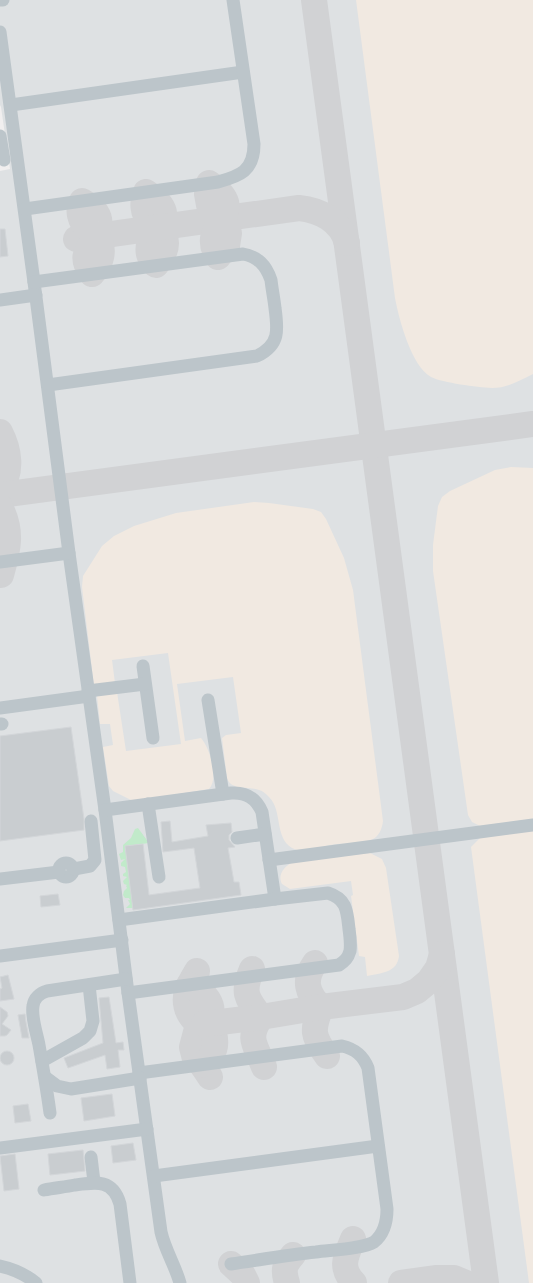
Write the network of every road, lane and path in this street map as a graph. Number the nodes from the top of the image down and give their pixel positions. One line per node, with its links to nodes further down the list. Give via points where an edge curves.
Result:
1 (0, 0): 2 (lane)
2 (3, 0)
3 (233, 0): 5 (lane)
4 (0, 32): 6 (lane)
5 (244, 72): 6 (lane); 9 (lane, via 254,152 249,165 239,176 218,182)
6 (7, 107): 9 (lane)
7 (0, 136): 8 (lane)
8 (4, 160)
9 (25, 209): 10 (lane)
10 (34, 282): 11 (lane); 13 (lane, via 243,254 261,262 269,273 278,326 272,344 256,356)
11 (36, 296): 12 (lane); 13 (lane)
12 (0, 300)
13 (48, 385): 14 (lane)
14 (69, 553): 15 (lane); 18 (lane)
15 (0, 562)
16 (143, 666): 17 (lane)
17 (145, 684): 18 (lane); 21 (lane)
18 (89, 694): 20 (lane); 24 (lane)
19 (208, 700): 22 (lane)
20 (0, 708)
21 (153, 738)
22 (223, 794): 23 (lane); 27 (lane, via 238,792 255,800 262,812)
23 (148, 804): 24 (lane); 30 (lane)
24 (105, 810): 33 (lane)
25 (92, 821): 31 (lane, via 95,860 90,866 74,869 66,863 60,866 59,872)
26 (533, 825): 29 (lane)
27 (265, 834): 28 (lane); 29 (lane)
28 (237, 838)
29 (269, 860): 32 (lane)
30 (159, 877)
31 (0, 880)
32 (275, 899): 33 (lane); 38 (lane, via 328,893 341,900 347,913 351,945 344,962 333,966)
33 (119, 920): 34 (lane)
34 (122, 940): 35 (lane); 36 (lane)
35 (0, 956)
36 (126, 978): 37 (lane); 38 (lane)
37 (89, 985): 39 (lane, via 93,1021 90,1031 83,1038); 39 (lane, via 47,991 34,1000 33,1015)
38 (128, 993): 40 (lane)
39 (42, 1061): 41 (lane)
40 (139, 1075): 41 (lane, via 70,1089 57,1086); 43 (lane); 44 (lane, via 342,1046 349,1048 361,1056 368,1068)
41 (45, 1077): 42 (lane)
42 (50, 1113)
43 (148, 1129): 45 (lane); 47 (lane)
44 (378, 1146): 47 (lane); 50 (lane, via 387,1216 383,1230 374,1241 363,1246)
45 (0, 1148)
46 (91, 1157): 48 (lane)
47 (154, 1176): 55 (lane, via 161,1232)
48 (94, 1182): 49 (lane); 54 (lane, via 108,1186 119,1199)
49 (44, 1190)
50 (231, 1264)
51 (0, 1266): 52 (lane)
52 (16, 1277): 53 (lane, via 26,1276)
53 (36, 1283)
54 (130, 1283)
55 (180, 1283)

